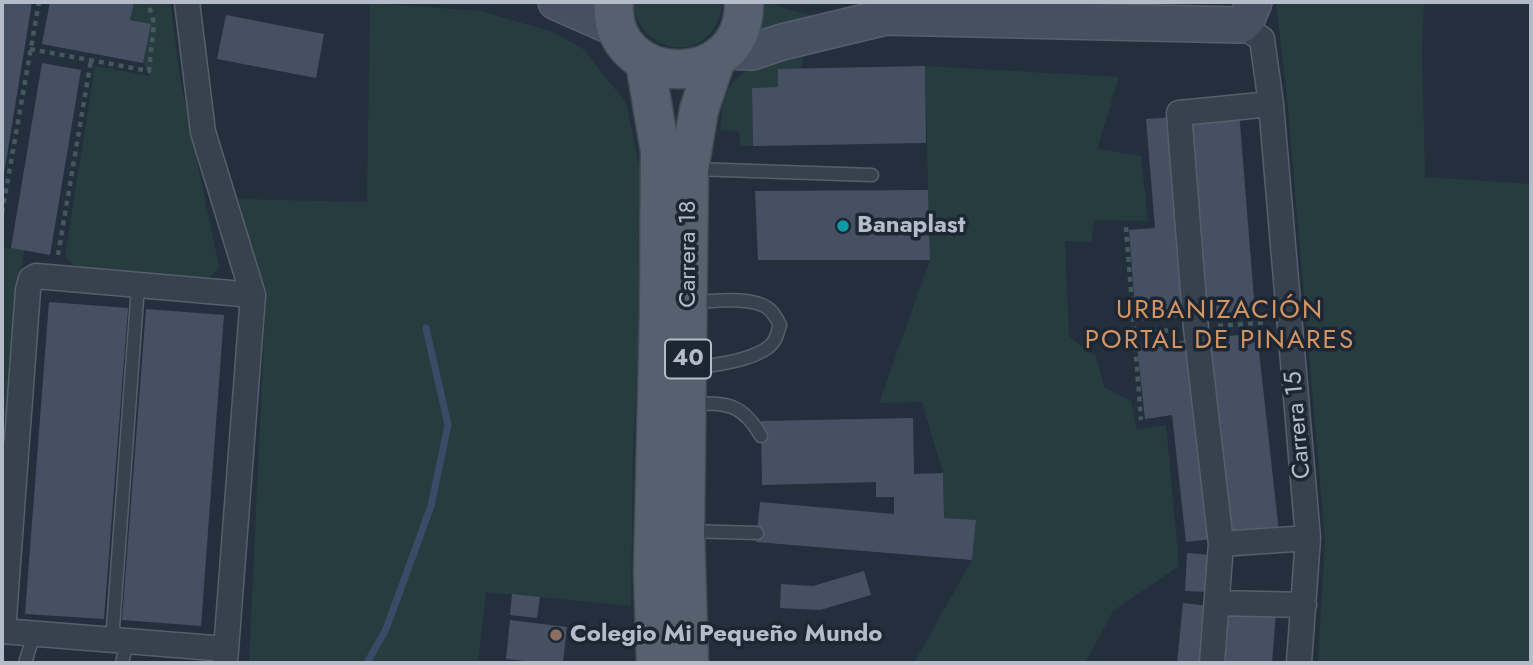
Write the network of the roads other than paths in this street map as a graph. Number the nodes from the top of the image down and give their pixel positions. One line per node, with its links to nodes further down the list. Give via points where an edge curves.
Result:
1 (187, 2): 14 (street, via 203,132)
2 (556, 2): 6 (street)
3 (744, 2): 8 (main road, 40, via 737,34)
4 (833, 2): 7 (street)
5 (1247, 13): 7 (street); 10 (street, Carrera 15, via 1262,39)
6 (615, 16): 9 (main road, via 629,48)
7 (886, 17): 8 (street, via 752,52)
8 (720, 55): 9 (main road, via 693,69 669,70); 11 (main road, Carrera 18 / 40, via 699,110)
9 (645, 62): 31 (main road, Carrera 18 / 40, via 660,151 653,572)
10 (1271, 104): 22 (street, Carrera 15); 23 (street, via 1180,113 1196,328)
11 (690, 169): 12 (lane); 15 (main road, Carrera 18 / 40)
12 (872, 175)
13 (138, 286): 14 (street); 17 (street, via 34,276 27,290); 28 (lane)
14 (253, 295): 29 (street)
15 (690, 303): 16 (main road, Carrera 18 / 40); 16 (lane, via 762,304 780,325 763,352 725,363)
16 (688, 386): 18 (lane, via 746,414); 20 (main road, Carrera 18 / 40)
17 (19, 415): 19 (lane); 26 (street)
18 (761, 436)
19 (2, 465)
20 (685, 531): 21 (lane); 32 (main road, Carrera 18 / 40)
21 (757, 533)
22 (1308, 538): 23 (street); 25 (street, Carrera 15)
23 (1221, 544): 24 (street)
24 (1218, 603): 25 (street); 33 (street)
25 (1304, 605): 34 (street, Carrera 15)
26 (2, 631): 27 (street)
27 (34, 634): 28 (street); 30 (lane)
28 (120, 649): 29 (street)
29 (226, 656)
30 (25, 663)
31 (656, 663)
32 (689, 663)
33 (1212, 663)
34 (1299, 663)

